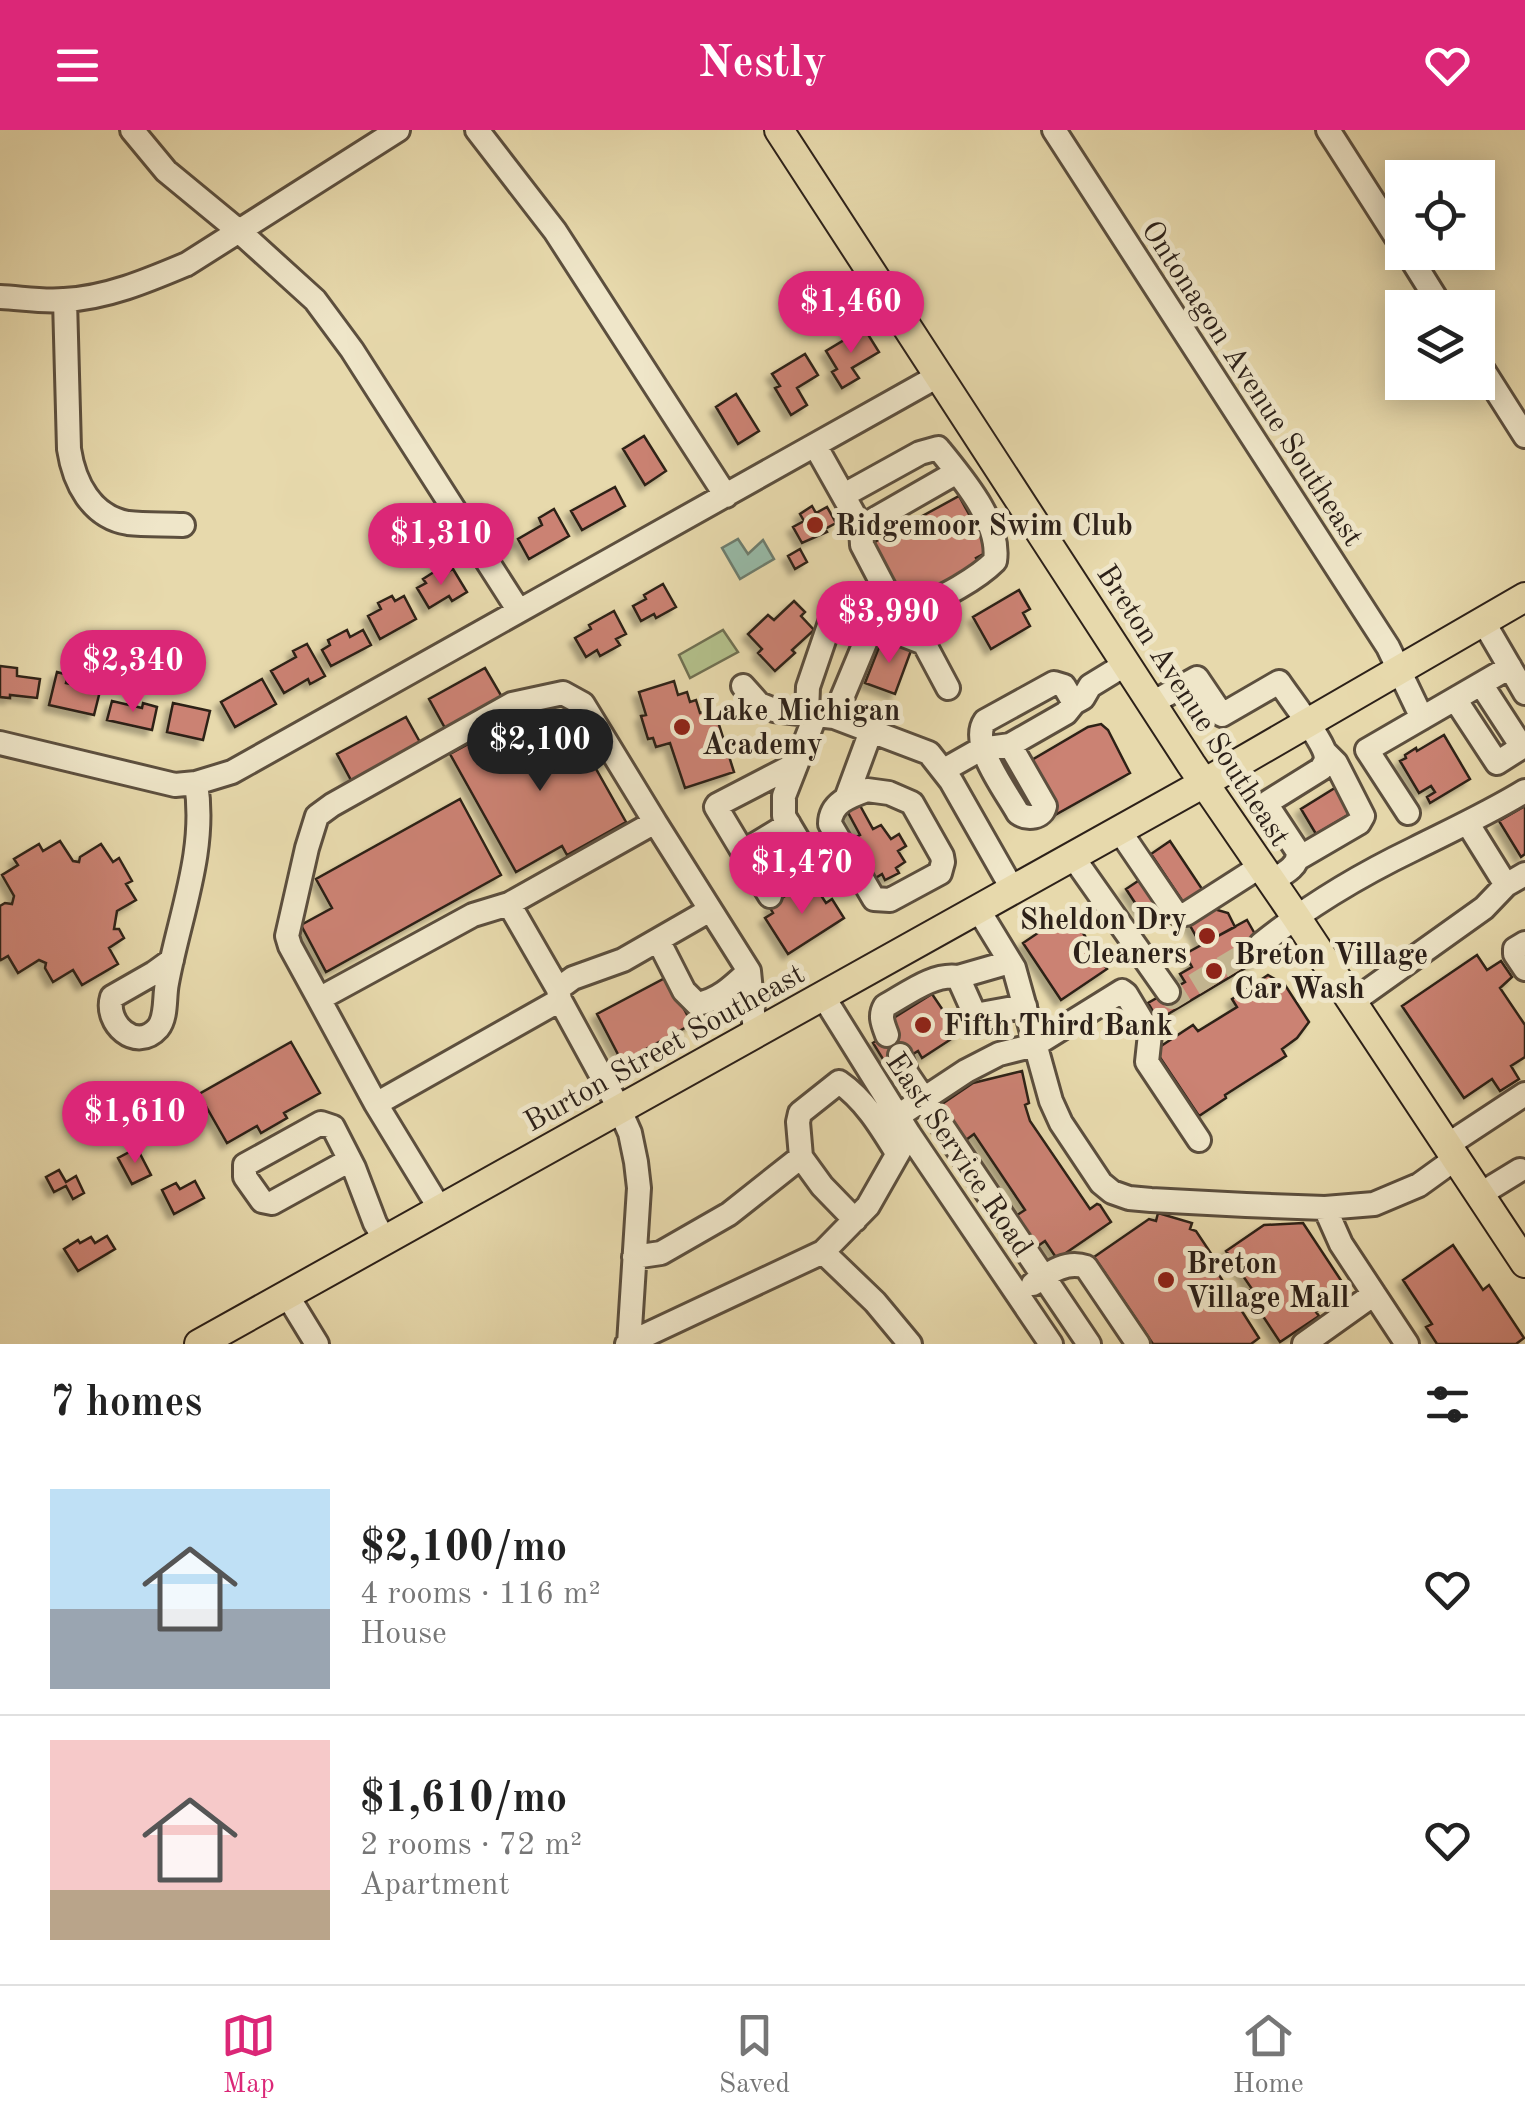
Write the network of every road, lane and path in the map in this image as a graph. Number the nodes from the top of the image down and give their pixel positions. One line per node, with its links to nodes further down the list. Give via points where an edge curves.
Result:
1 (132, 130): 8 (street, via 166,172)
2 (398, 130): 8 (street)
3 (477, 130): 17 (street, via 555,231)
4 (779, 130): 11 (main road, Breton Avenue Southeast)
5 (1054, 130): 28 (street, Ontonagon Avenue Southeast)
6 (1328, 130): 7 (street)
7 (1385, 219)
8 (240, 232): 10 (street, via 152,279); 24 (street, via 315,300 352,350)
9 (0, 297): 10 (street)
10 (64, 300): 20 (street, via 72,471 92,506 124,522)
11 (938, 376): 14 (street); 16 (main road, Breton Avenue Southeast)
12 (1495, 389): 13 (street)
13 (1525, 436)
14 (816, 447): 17 (street); 18 (street)
15 (957, 472): 18 (street, via 932,448); 19 (street); 21 (street)
16 (1015, 492): 19 (street); 27 (main road, Breton Avenue Southeast)
17 (726, 496): 24 (street)
18 (844, 496): 21 (street)
19 (982, 510): 21 (street, via 995,537 995,561 918,604 894,601 885,589 862,545)
20 (183, 524)
21 (861, 528)
22 (1525, 597): 25 (main road, Burton Street Southeast)
23 (837, 602): 36 (street, via 808,687)
24 (519, 611): 46 (street, via 232,772)
25 (1483, 621): 26 (street); 28 (main road, Burton Street Southeast)
26 (1510, 667): 29 (street); 32 (street)
27 (1130, 669): 34 (street, via 1097,697); 35 (main road, Breton Avenue Southeast)
28 (1400, 670): 37 (street, Ontonagon Avenue Southeast); 38 (main road, Burton Street Southeast)
29 (1481, 684): 33 (street); 33 (street, via 1522,747 1497,762)
30 (743, 686): 36 (street, via 774,710)
31 (948, 688): 36 (street, via 924,643 875,624)
32 (1525, 693)
33 (1454, 699): 37 (street)
34 (1078, 701): 41 (street); 42 (street, via 1054,683 984,721)
35 (1152, 703): 38 (street, via 1197,678 1222,715 1279,682); 47 (main road, Breton Avenue Southeast)
36 (819, 715): 39 (street); 44 (street)
37 (1422, 718): 51 (street, via 1367,750)
38 (1307, 723): 43 (street); 47 (main road, Burton Street Southeast)
39 (871, 731): 45 (street, via 930,753); 49 (street)
40 (0, 743): 46 (street, via 175,785)
41 (1010, 744): 42 (street); 42 (street, via 1045,806 1036,816 1018,813)
42 (982, 749): 45 (street)
43 (1325, 752): 58 (street, via 1320,768 1268,802); 58 (street, via 1363,816)
44 (796, 764): 53 (street, via 784,796); 56 (street, via 717,804)
45 (947, 776): 50 (street); 62 (street)
46 (196, 783): 71 (street, via 196,850)
47 (1204, 784): 55 (main road, Burton Street Southeast); 59 (main road, Breton Avenue Southeast)
48 (1525, 790): 54 (street)
49 (848, 796): 50 (street, via 879,790); 50 (street, via 830,814 830,824 874,898 890,900 940,873 943,862)
50 (912, 803)
51 (1408, 813)
52 (655, 822): 64 (street); 66 (street); 79 (street, via 583,704 563,693 512,704 317,816 288,936)
53 (789, 824): 56 (street); 60 (street)
54 (1468, 824): 61 (street); 67 (street)
55 (1119, 830): 57 (main road, Burton Street Southeast); 59 (street, via 1180,914)
56 (742, 852): 63 (street)
57 (1072, 857): 62 (main road, Burton Street Southeast); 76 (street)
58 (1299, 858): 59 (street, via 1291,868)
59 (1266, 874): 67 (main road, Breton Avenue Southeast)
60 (818, 875)
61 (1516, 879): 80 (street)
62 (1012, 890): 65 (main road, Burton Street Southeast)
63 (770, 896)
64 (508, 904): 77 (street); 79 (street, via 473,915)
65 (978, 909): 72 (street); 78 (main road, Burton Street Southeast)
66 (710, 910): 68 (street); 74 (street)
67 (1296, 917): 70 (street); 80 (main road, Breton Avenue Southeast)
68 (665, 936): 74 (street, via 684,991 698,1004 711,1002); 77 (street, via 573,978)
69 (1525, 943): 73 (street, via 1515,954)
70 (1261, 944)
71 (172, 960)
72 (1010, 962): 75 (street); 81 (street)
73 (1525, 969)
74 (750, 971): 82 (street)
75 (958, 978): 81 (street, via 975,1015); 83 (street, via 947,975 885,1006)
76 (1168, 992)
77 (559, 995): 88 (street); 89 (street)
78 (823, 996): 82 (main road, Burton Street Southeast); 90 (street, East Service Road)
79 (319, 999): 88 (street)
80 (1351, 1003): 92 (main road, Breton Avenue Southeast)
81 (1024, 1006): 84 (street)
82 (755, 1032): 89 (main road, Burton Street Southeast)
83 (887, 1034)
84 (1036, 1045): 87 (street, via 999,1054); 91 (street, via 1118,992 1126,994 1150,1034 1147,1062); 97 (street, via 1050,1102 1112,1192 1151,1200)
85 (900, 1055): 87 (street)
86 (1525, 1094): 92 (street)
87 (924, 1098): 90 (street); 104 (street)
88 (376, 1104): 98 (street)
89 (619, 1108): 98 (main road, Burton Street Southeast); 102 (street, via 639,1188)
90 (901, 1134): 93 (street, via 840,1082 800,1114); 99 (street); 105 (street, East Service Road)
91 (1199, 1140)
92 (1451, 1153): 96 (main road, Breton Avenue Southeast); 97 (street, via 1419,1184 1374,1204)
93 (801, 1157): 99 (street); 102 (street, via 729,1214 661,1253)
94 (350, 1160): 100 (street)
95 (1519, 1165): 96 (street)
96 (1479, 1195): 103 (main road, Breton Avenue Southeast)
97 (1324, 1208): 106 (street)
98 (440, 1209): 100 (main road, Burton Street Southeast)
99 (855, 1220): 101 (street)
100 (385, 1240): 107 (main road, Burton Street Southeast)
101 (823, 1252): 110 (street); 111 (street)
102 (634, 1257): 110 (street)
103 (1525, 1263)
104 (1044, 1276): 105 (street); 113 (street); 114 (street, via 1069,1265 1086,1267)
105 (1018, 1294): 112 (street, East Service Road)
106 (1374, 1294): 115 (street); 116 (street)
107 (287, 1295): 108 (main road, Burton Street Southeast); 109 (street)
108 (199, 1344)
109 (318, 1344)
110 (629, 1344)
111 (910, 1344)
112 (1052, 1344)
113 (1089, 1344)
114 (1138, 1344)
115 (1304, 1344)
116 (1407, 1344)

